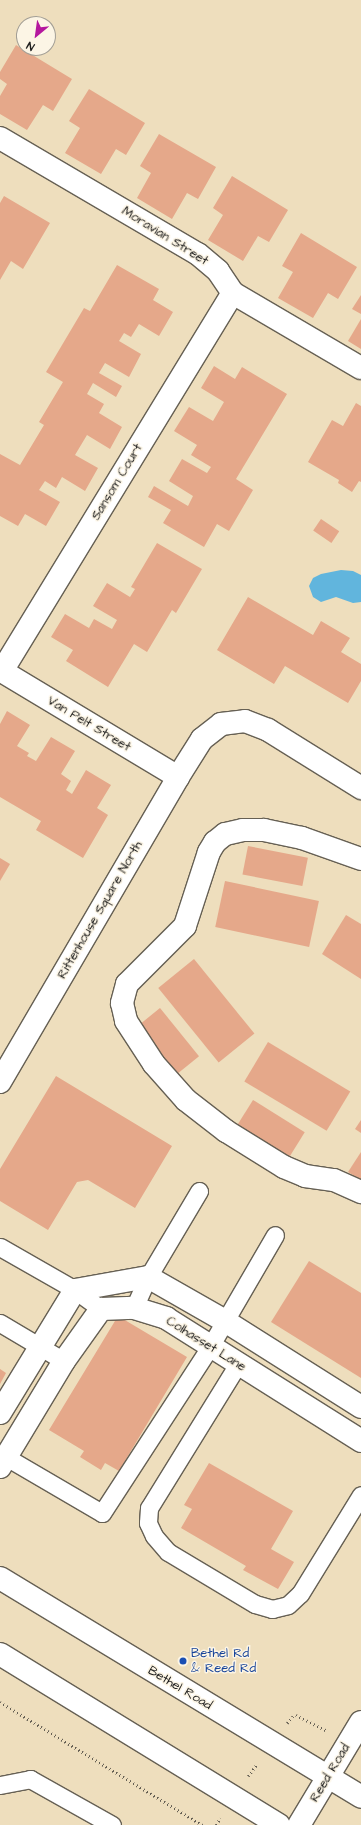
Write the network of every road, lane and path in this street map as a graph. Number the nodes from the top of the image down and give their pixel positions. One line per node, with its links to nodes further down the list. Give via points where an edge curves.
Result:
1 (0, 138): 2 (street, Moravian Street, via 198,254 218,271)
2 (233, 293): 3 (street, Moravian Street); 4 (street, Sansom Court)
3 (361, 368)
4 (1, 671): 5 (street, Van Pelt Street)
5 (178, 777): 6 (street, Rittenhouse Square North, via 202,740 221,724 245,721 268,730); 8 (street, Rittenhouse Square North)
6 (361, 788)
7 (361, 859): 10 (street, via 302,838 264,830 243,830 225,834 215,842 209,852 185,926 127,984 122,1003 126,1021 150,1058 186,1100 226,1132 284,1167 305,1176 334,1180)
8 (0, 1082)
9 (199, 1191): 13 (lane)
10 (361, 1192)
11 (274, 1235): 17 (lane)
12 (0, 1247): 14 (lane)
13 (148, 1276): 14 (street); 15 (lane); 17 (street)
14 (75, 1290): 16 (lane); 20 (street)
15 (134, 1308): 16 (street, Colhasset Lane); 19 (street, Colhasset Lane, via 166,1318)
16 (102, 1309): 21 (street)
17 (225, 1321): 19 (lane); 23 (street)
18 (0, 1324): 20 (lane)
19 (211, 1345): 22 (street, Colhasset Lane); 26 (lane, via 102,1513)
20 (40, 1347): 21 (lane); 24 (street)
21 (64, 1361): 26 (street)
22 (238, 1364): 25 (street, Colhasset Lane); 27 (lane, via 149,1508 148,1523 163,1547 255,1604 272,1609 288,1605 300,1594)
23 (361, 1407)
24 (0, 1413)
25 (361, 1441)
26 (3, 1462)
27 (361, 1495)
28 (0, 1578): 33 (street, Bethel Road)
29 (0, 1654): 36 (street)
30 (0, 1702): 39 (path)
31 (293, 1716): 33 (path)
32 (361, 1722): 34 (street, Reed Road)
33 (272, 1744): 34 (street, Bethel Road); 36 (path)
34 (328, 1777): 37 (street, Bethel Road); 42 (street, Reed Road)
35 (0, 1786): 38 (lane, via 30,1779)
36 (232, 1797): 40 (path); 41 (street)
37 (361, 1797)
38 (112, 1825)
39 (202, 1825)
40 (216, 1825)
41 (279, 1825)
42 (299, 1825)

